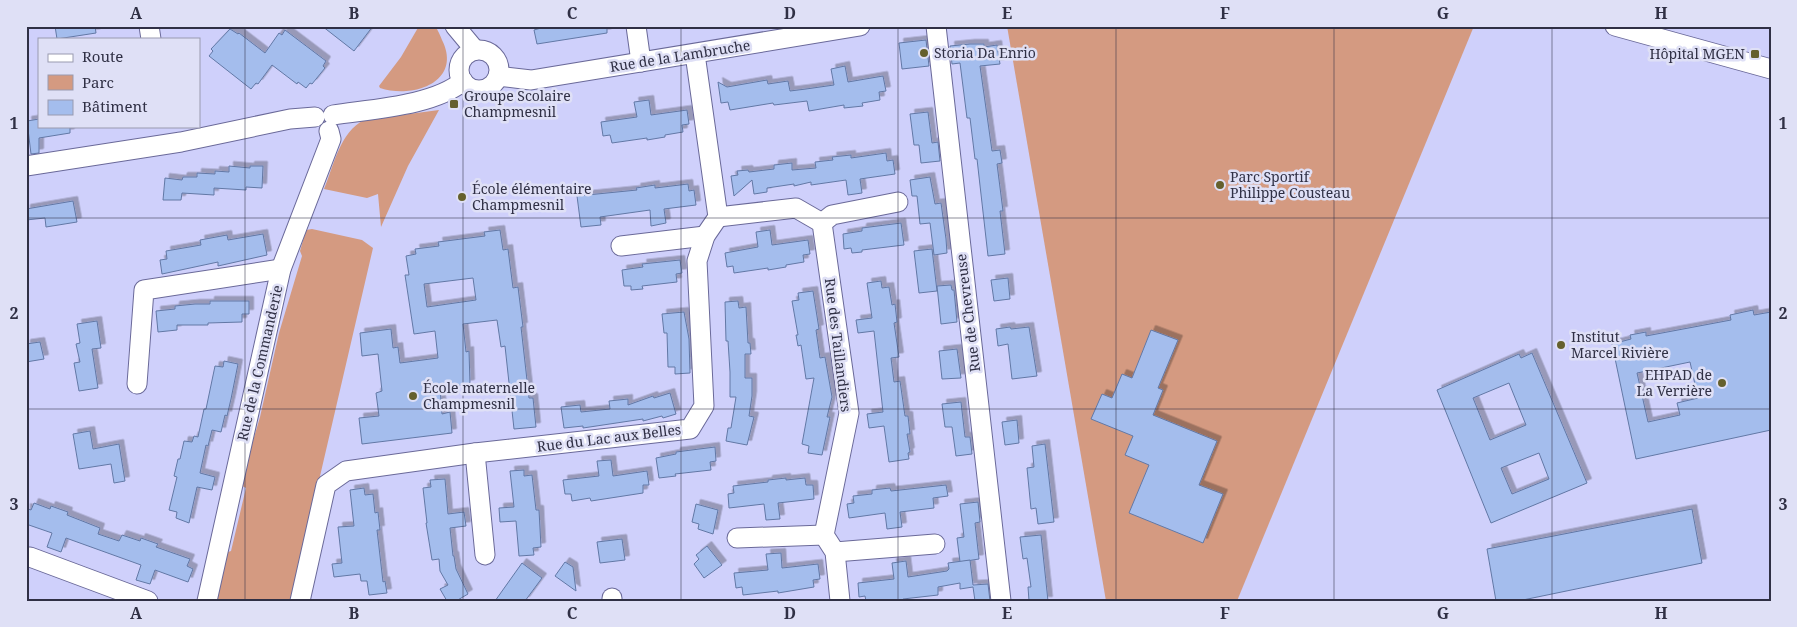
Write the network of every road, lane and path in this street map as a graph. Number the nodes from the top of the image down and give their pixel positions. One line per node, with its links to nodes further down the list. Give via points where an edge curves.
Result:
1 (455, 26): 6 (street)
2 (636, 26): 8 (street)
3 (860, 26): 7 (street, Rue de la Lambruche)
4 (936, 26): 33 (street, Rue de Chevreuse)
5 (1615, 26): 9 (street)
6 (475, 50): 10 (street, via 494,56 498,62); 11 (street, via 461,63)
7 (695, 54): 8 (street, Rue de la Lambruche); 16 (street)
8 (641, 62): 10 (street, Rue de la Lambruche, via 531,80)
9 (1771, 69)
10 (498, 76): 11 (street, via 496,82 485,89 472,89)
11 (462, 81): 12 (street, via 440,95)
12 (326, 121): 13 (street, via 290,119); 20 (street, Rue de la Commanderie, via 331,139)
13 (176, 134): 14 (street)
14 (26, 166)
15 (898, 202): 17 (street, via 832,215)
16 (718, 217): 17 (street, via 796,208); 18 (street, Rue du Lac aux Belles)
17 (822, 223): 23 (street, Rue des Taillandiers, via 849,413)
18 (705, 236): 19 (street); 22 (street, Rue du Lac aux Belles, via 697,261 704,406 690,429)
19 (621, 246)
20 (281, 269): 21 (street, via 144,290); 30 (street, Rue de la Commanderie)
21 (137, 384)
22 (475, 453): 27 (street); 31 (street, Rue du Lac aux Belles, via 346,471 326,485)
23 (824, 535): 24 (street); 26 (street)
24 (737, 538)
25 (935, 544): 26 (street)
26 (835, 552): 32 (street)
27 (485, 555)
28 (26, 557): 29 (street)
29 (148, 601)
30 (206, 601)
31 (300, 601)
32 (840, 601)
33 (1001, 601)

